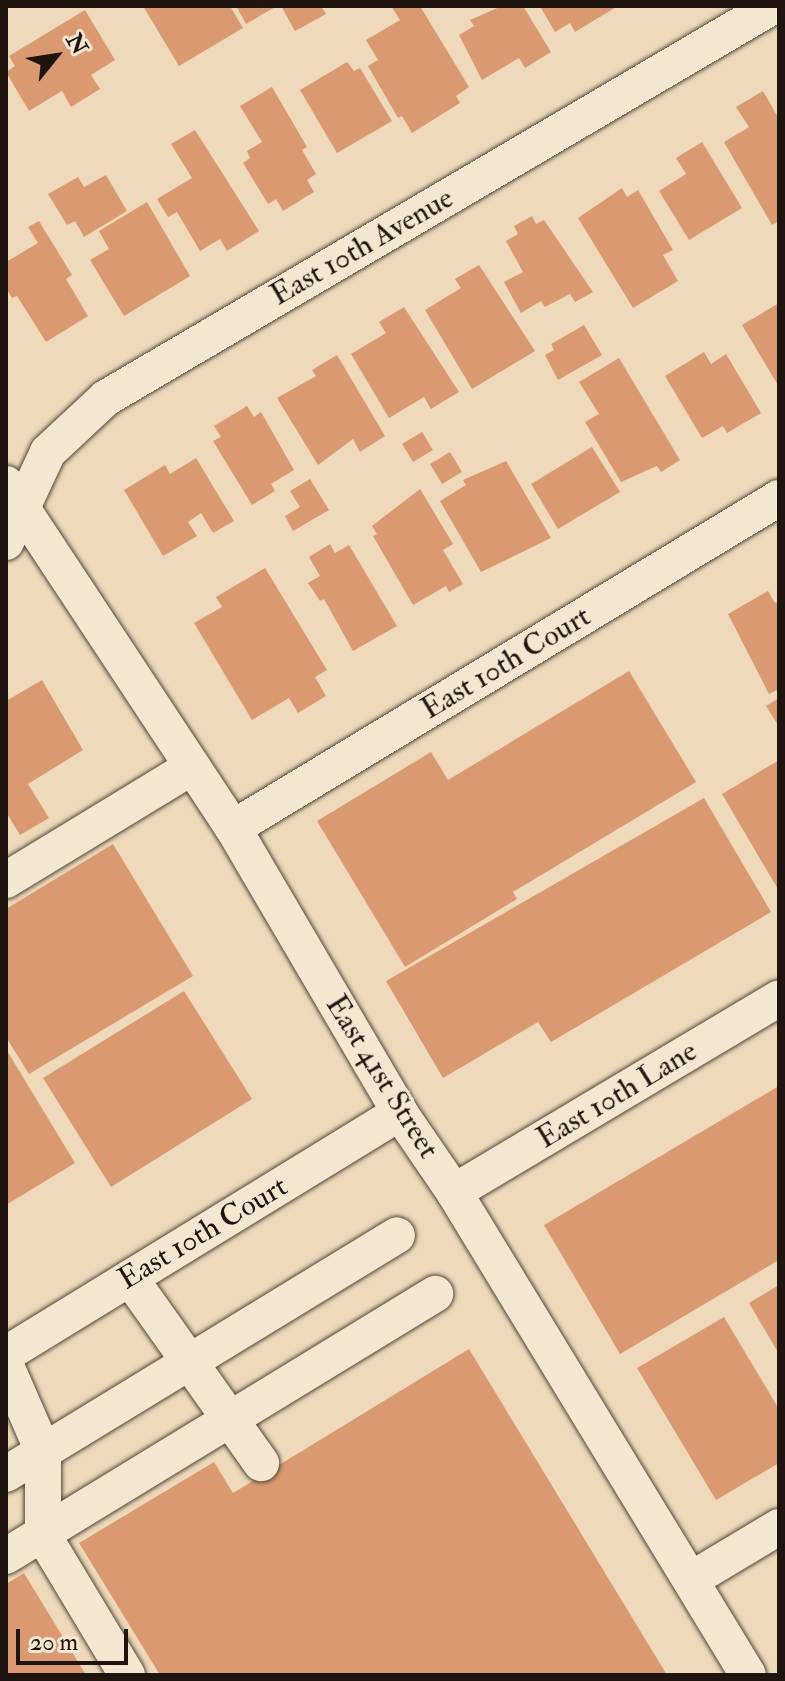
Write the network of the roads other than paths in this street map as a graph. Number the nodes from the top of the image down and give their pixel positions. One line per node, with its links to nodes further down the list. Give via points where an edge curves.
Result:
1 (773, 6): 2 (street, East 10th Avenue, via 106,398 48,452)
2 (14, 497): 4 (street, East 10th Avenue); 5 (street, East 41st Street)
3 (779, 498): 6 (street, East 10th Court)
4 (6, 542)
5 (192, 767): 6 (street, East 41st Street); 7 (street)
6 (233, 828): 9 (street, East 41st Street)
7 (6, 880)
8 (779, 998): 10 (street, East 10th Lane)
9 (400, 1113): 10 (street, East 41st Street); 12 (street, East 10th Court)
10 (454, 1192): 24 (street, East 41st Street)
11 (397, 1235): 15 (street)
12 (130, 1278): 14 (street, East 10th Court); 15 (street)
13 (435, 1294): 17 (street)
14 (6, 1354)
15 (186, 1362): 17 (street); 18 (street)
16 (6, 1366): 18 (street)
17 (231, 1416): 19 (street); 22 (street)
18 (43, 1451): 20 (street); 22 (street)
19 (261, 1463)
20 (6, 1474)
21 (779, 1527): 24 (street)
22 (43, 1535): 23 (street); 25 (street)
23 (6, 1556)
24 (692, 1579): 26 (street, East 41st Street)
25 (127, 1675)
26 (748, 1675)

